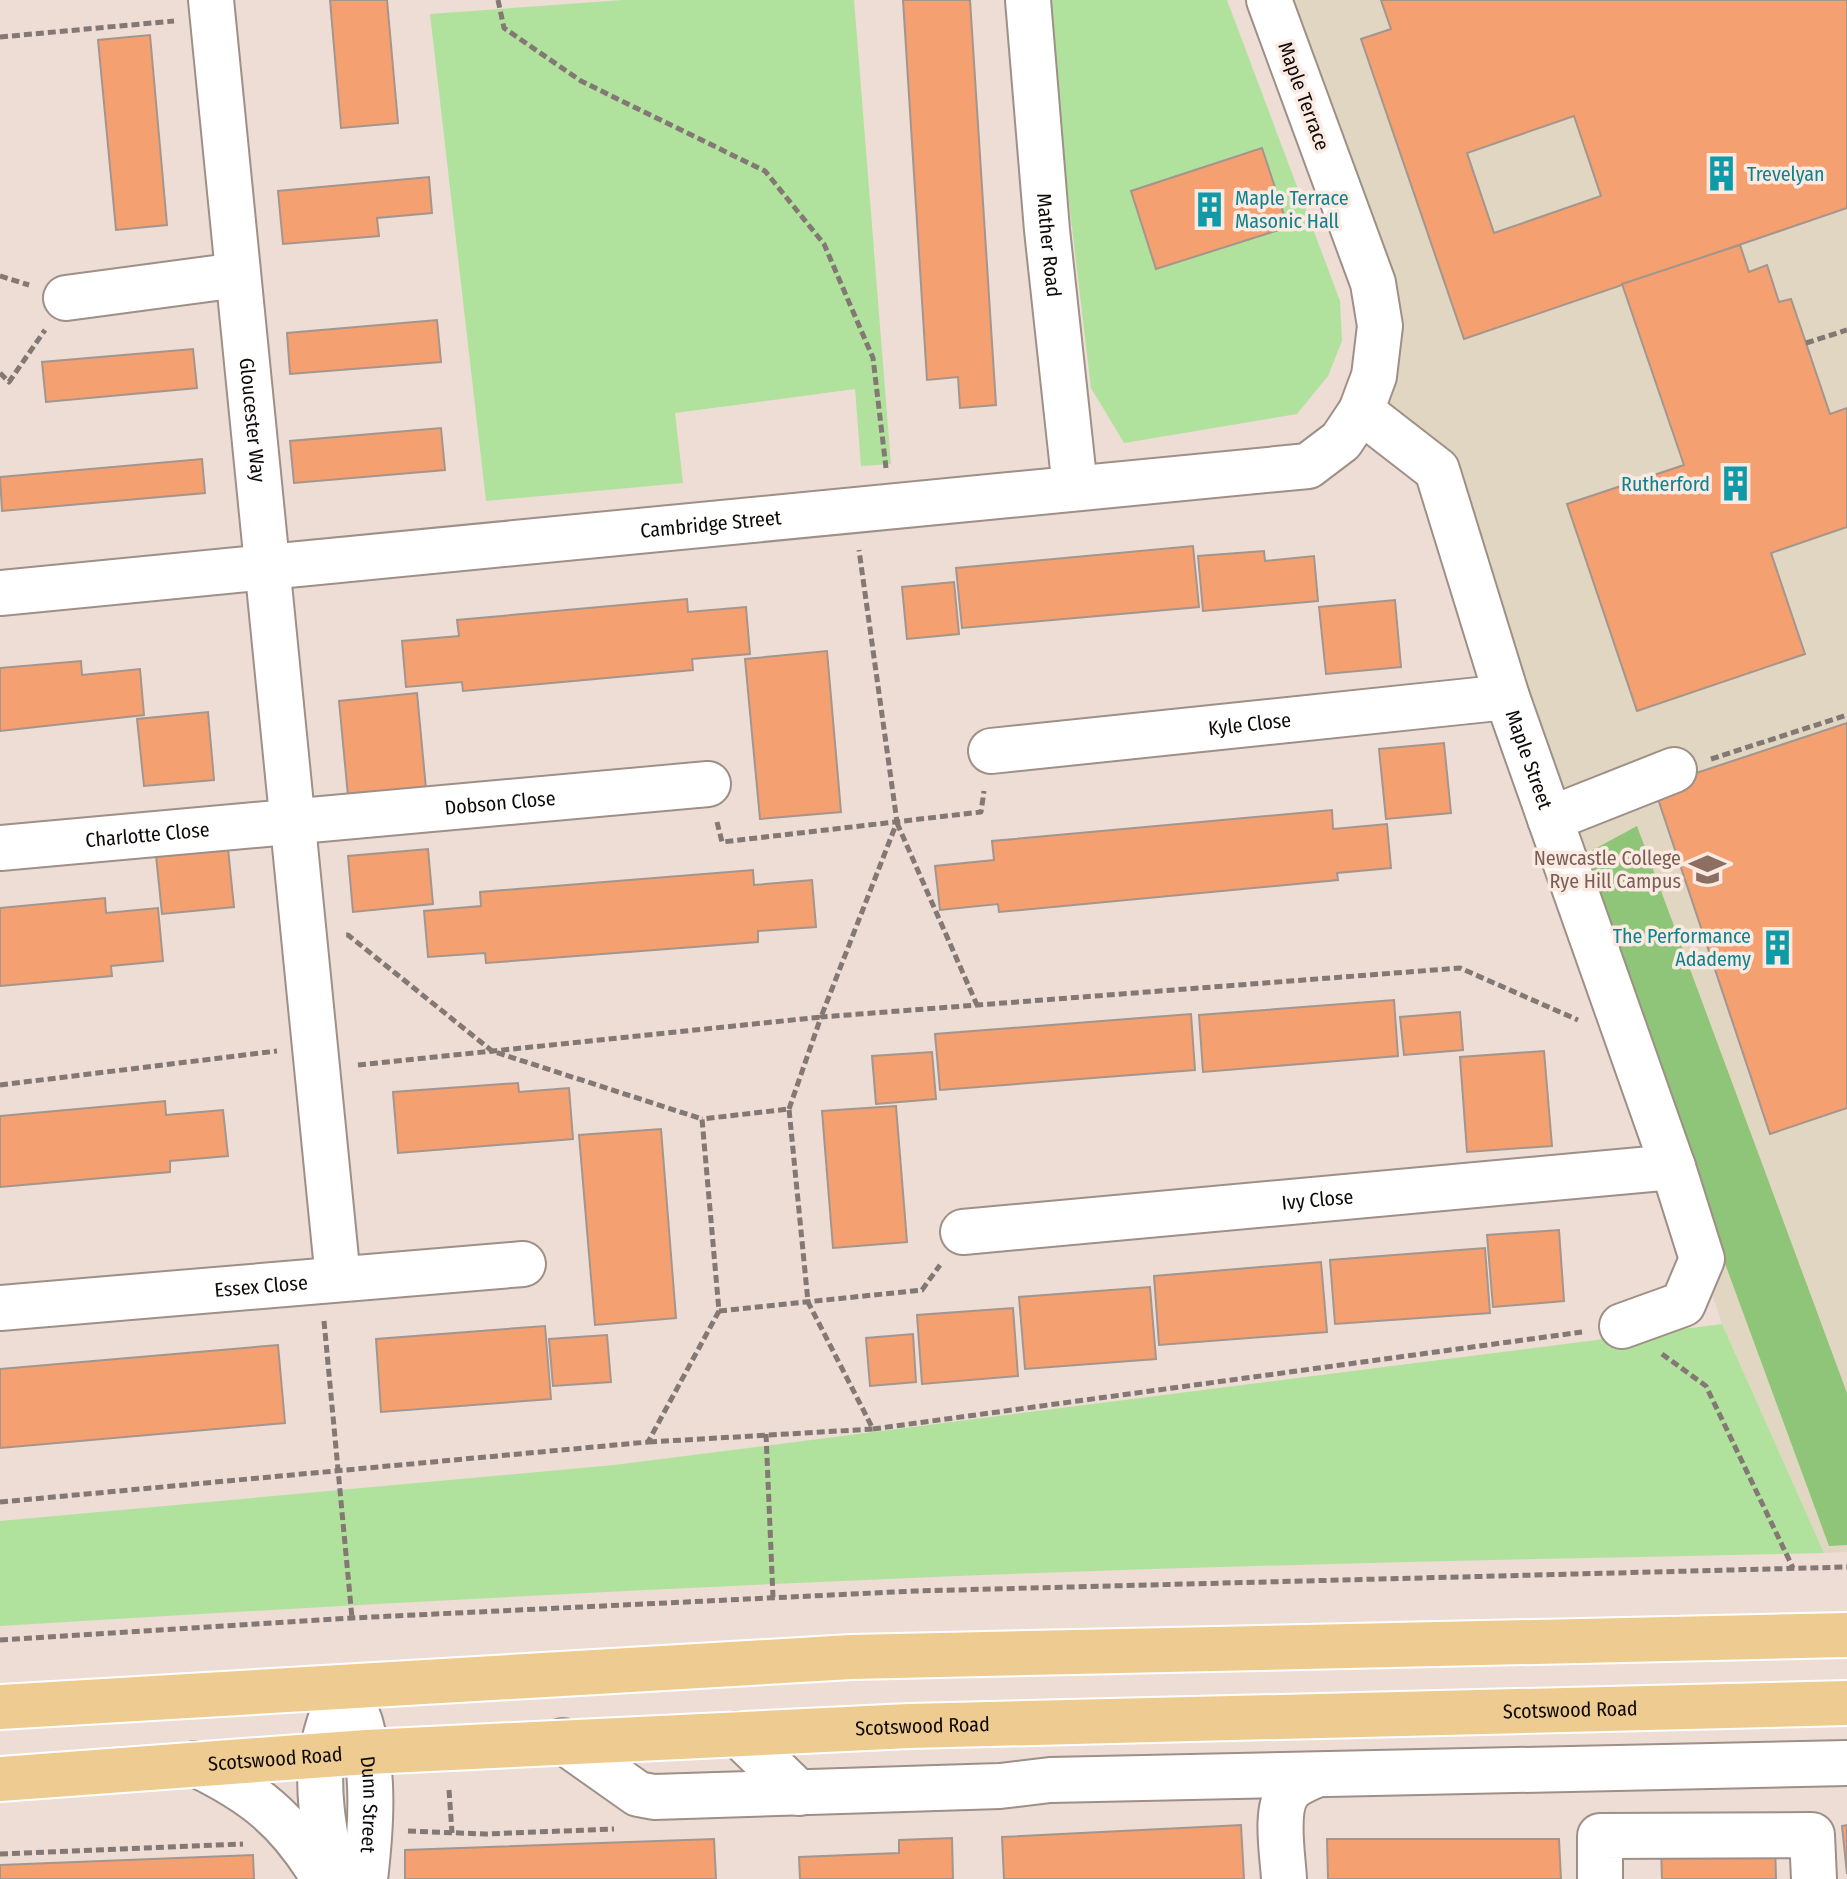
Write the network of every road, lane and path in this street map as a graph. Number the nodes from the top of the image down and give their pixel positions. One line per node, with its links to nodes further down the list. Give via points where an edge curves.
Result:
1 (498, 0): 17 (path, via 504,28 581,81 765,171 824,244 873,358)
2 (1028, 0): 16 (street, Mather Road)
3 (1269, 0): 15 (street, Maple Terrace, via 1373,283 1380,326)
4 (212, 8): 5 (path); 8 (street, Gloucester Way)
5 (0, 37)
6 (0, 269): 7 (path)
7 (1, 275)
8 (238, 275): 9 (street); 18 (street, Gloucester Way)
9 (66, 298): 13 (path)
10 (1847, 330): 11 (path)
11 (1806, 343)
12 (0, 373): 13 (path)
13 (9, 382): 14 (path)
14 (0, 388)
15 (1368, 393): 16 (street, Cambridge Street, via 1341,441 1308,466); 20 (street, Maple Street, via 1437,470)
16 (1075, 488): 17 (street, Cambridge Street)
17 (872, 508): 18 (street, Cambridge Street); 27 (path)
18 (268, 567): 19 (street, Cambridge Street); 26 (street, Gloucester Way)
19 (0, 593)
20 (1507, 697): 22 (street, Kyle Close); 25 (street, Maple Street)
21 (1847, 715): 23 (path)
22 (991, 751): 27 (path, via 981,812)
23 (1674, 770): 25 (street)
24 (708, 784): 26 (street, Dobson Close); 27 (path, via 722,842)
25 (1550, 819): 31 (street, Maple Street)
26 (293, 822): 28 (street, Charlotte Close); 32 (street, Gloucester Way)
27 (897, 822): 29 (path); 30 (path)
28 (0, 848)
29 (977, 1005): 30 (path); 31 (path, via 1460,968)
30 (821, 1017): 32 (path); 34 (path)
31 (1629, 1042): 36 (street, Maple Street)
32 (316, 1058): 33 (path); 39 (street, Gloucester Way)
33 (0, 1085)
34 (789, 1109): 35 (path); 40 (path)
35 (702, 1119)
36 (1673, 1167): 37 (street, Ivy Close); 43 (street, Maple Street, via 1702,1259 1683,1304)
37 (963, 1232): 40 (path, via 922,1290)
38 (523, 1264): 39 (street, Essex Close)
39 (329, 1280): 41 (street, Essex Close); 50 (path)
40 (808, 1302): 42 (path); 44 (path)
41 (0, 1308)
42 (719, 1311)
43 (1622, 1326): 44 (path); 48 (path, via 1706,1386)
44 (873, 1429): 45 (path)
45 (766, 1434): 46 (path); 49 (path)
46 (648, 1442)
47 (1847, 1567): 48 (path)
48 (1793, 1568): 49 (path)
49 (773, 1597): 50 (path)
50 (352, 1618): 52 (path)
51 (1847, 1635): 53 (main road, via 851,1657)
52 (0, 1640)
53 (342, 1688): 55 (main road); 59 (street, Dunn Street, via 359,1719); 60 (street, Dunn Street)
54 (1847, 1703): 56 (main road, Scotswood Road)
55 (0, 1707)
56 (1053, 1722): 57 (main road, Scotswood Road); 66 (street)
57 (738, 1734): 58 (main road, Scotswood Road); 67 (street)
58 (563, 1741): 59 (main road, Scotswood Road); 67 (street, via 646,1796)
59 (367, 1752): 60 (main road, Scotswood Road); 75 (street, Dunn Street, via 370,1831)
60 (321, 1756): 62 (main road, Scotswood Road); 74 (street, Dunn Street, via 324,1831)
61 (1847, 1763): 63 (street)
62 (195, 1764): 64 (main road, Scotswood Road); 73 (street, via 257,1798)
63 (1316, 1775): 66 (street, via 1050,1780); 76 (street, via 1297,1784 1283,1801)
64 (0, 1779)
65 (449, 1785): 68 (path)
66 (1000, 1786): 67 (street)
67 (799, 1793)
68 (452, 1833)
69 (244, 1844): 70 (path)
70 (0, 1854)
71 (1648, 1865): 72 (street)
72 (1600, 1871): 77 (street, via 1600,1836 1812,1835)
73 (324, 1879)
74 (333, 1879)
75 (365, 1879)
76 (1284, 1879)
77 (1814, 1879)

